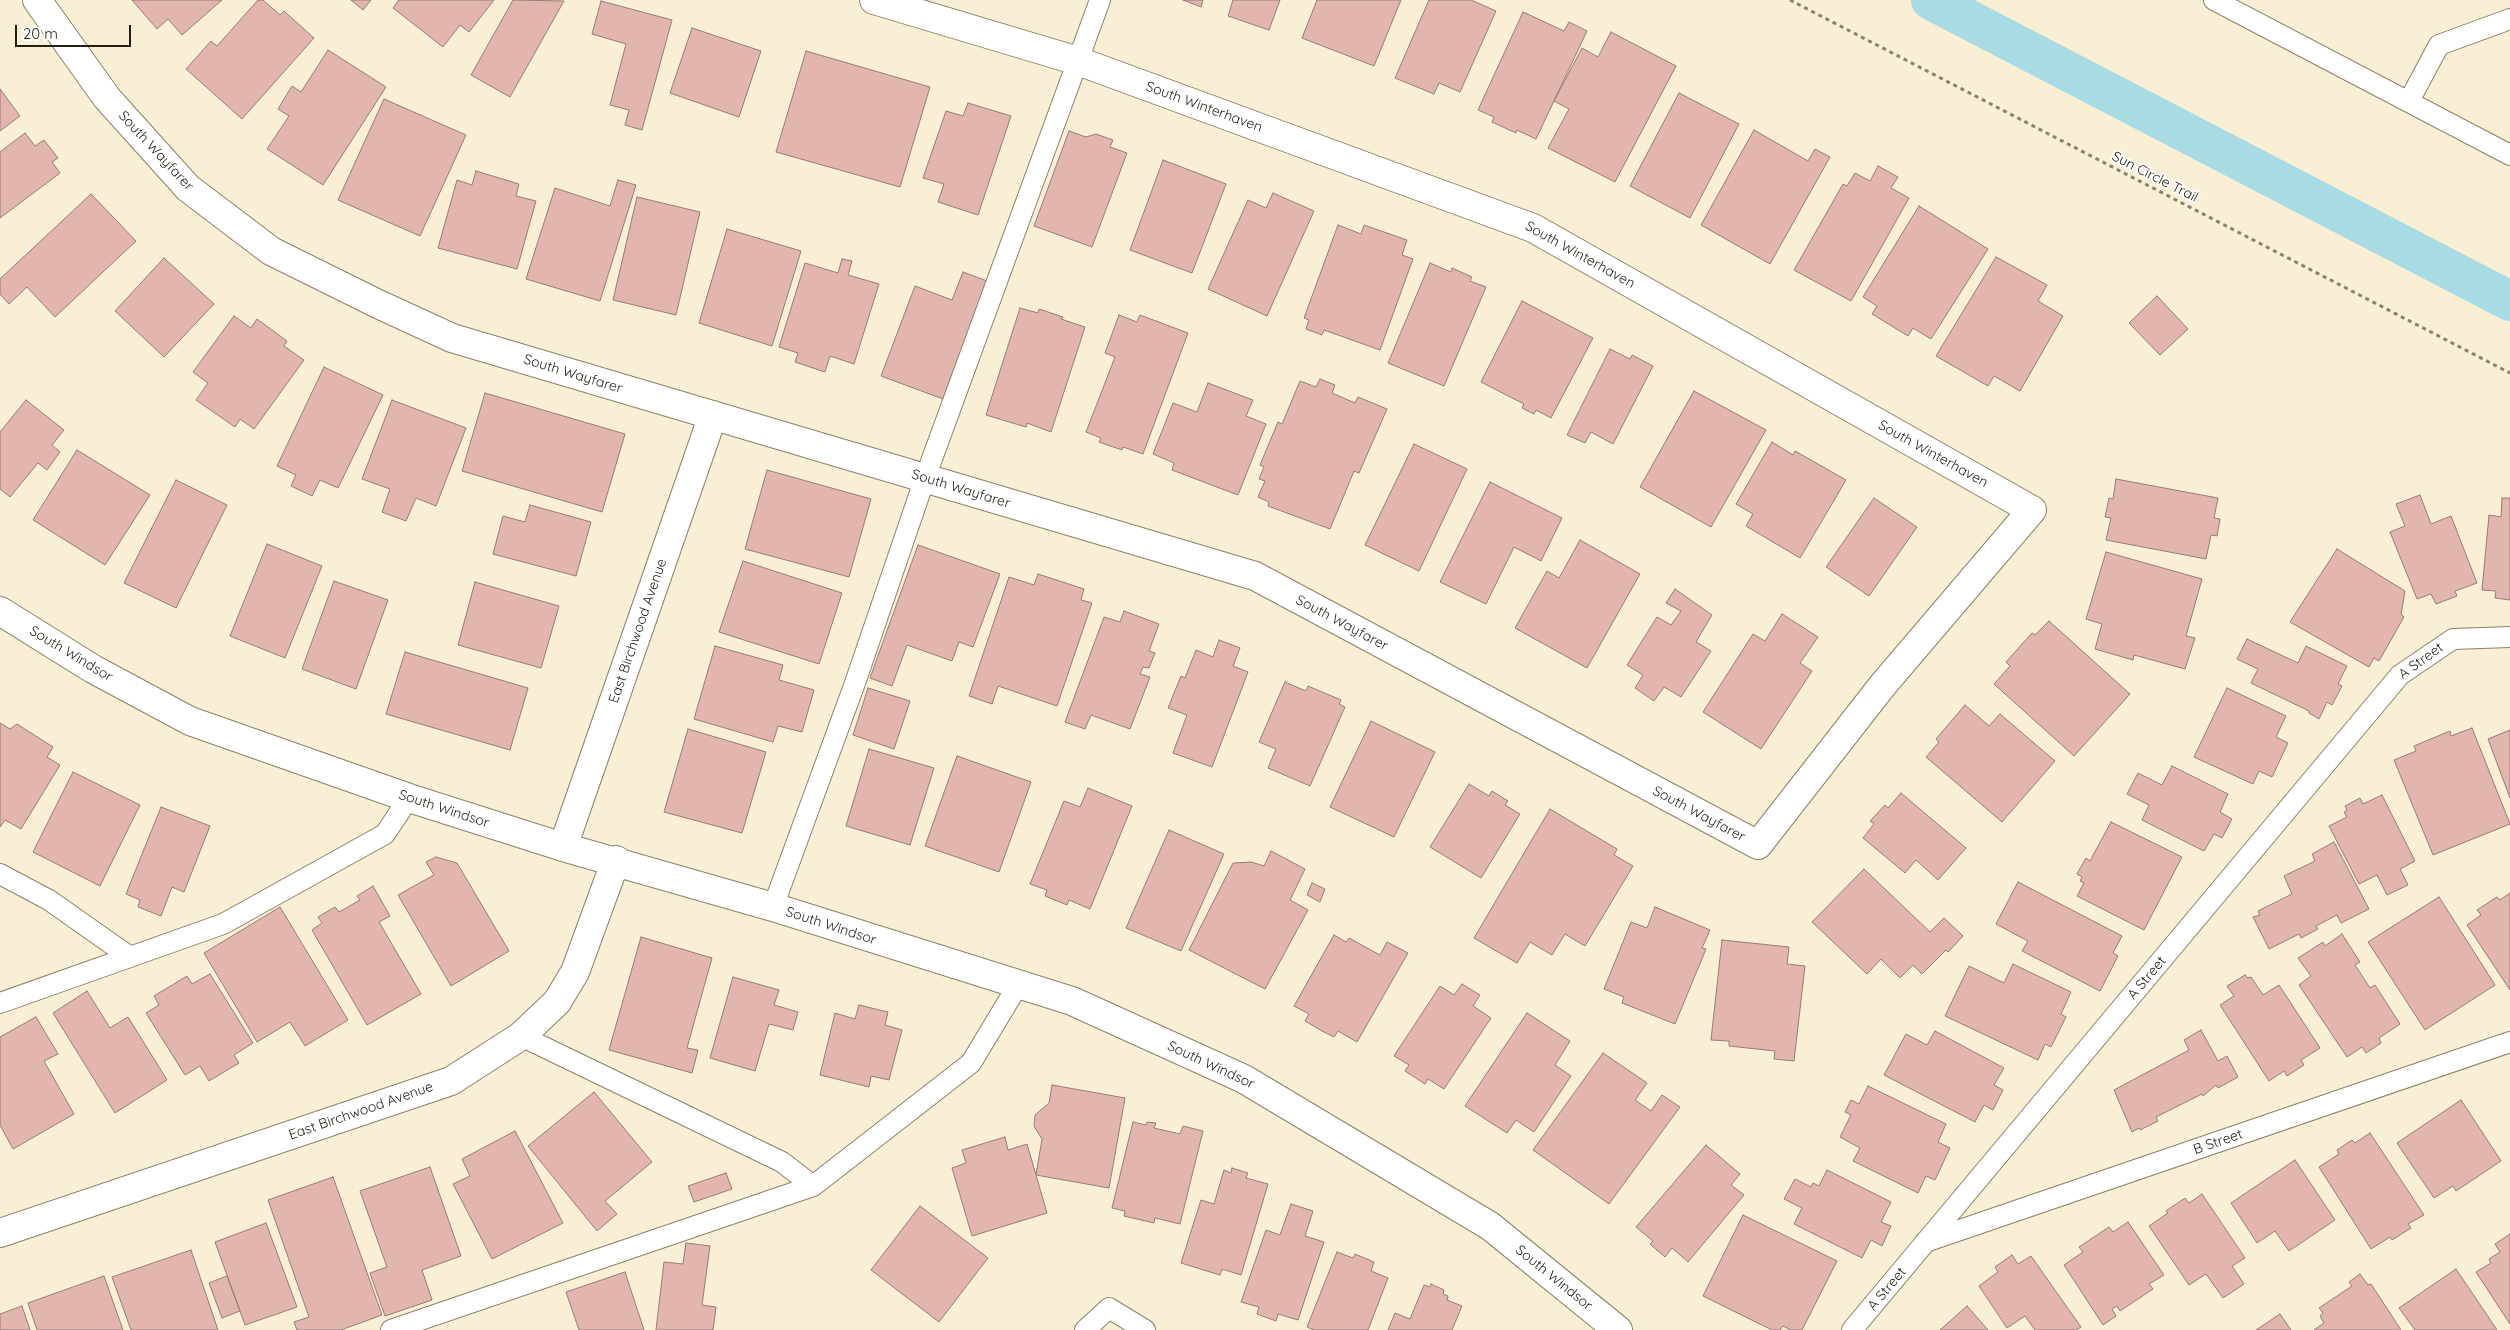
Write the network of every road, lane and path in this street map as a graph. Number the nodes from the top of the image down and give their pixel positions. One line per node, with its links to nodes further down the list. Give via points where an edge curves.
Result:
1 (36, 0): 11 (street, South Wayfarer, via 107,98 188,188 270,251 452,338)
2 (874, 0): 7 (street, South Winterhaven)
3 (1100, 0): 7 (lane)
4 (1790, 0): 10 (path, Sun Circle Trail)
5 (2214, 0): 8 (lane)
6 (2510, 19): 8 (lane, via 2439,45)
7 (1078, 61): 12 (lane); 15 (street, South Winterhaven, via 1533,228 2032,510)
8 (2409, 102): 9 (lane)
9 (2510, 155)
10 (2510, 373)
11 (712, 415): 12 (street, South Wayfarer); 17 (street, East Birchwood Avenue)
12 (925, 478): 15 (street, South Wayfarer, via 1255,576 1758,845); 20 (lane)
13 (0, 611): 16 (street, South Windsor, via 93,669 190,721)
14 (2510, 636): 28 (lane, A Street, via 2453,639 2400,675)
15 (1882, 686)
16 (409, 798): 17 (street, South Windsor); 21 (lane, via 385,834 223,924)
17 (563, 847): 18 (street, South Windsor)
18 (616, 860): 20 (street, South Windsor); 24 (street, East Birchwood Avenue, via 575,972 557,1002)
19 (0, 874): 21 (lane, via 49,900)
20 (773, 908): 22 (street, South Windsor)
21 (130, 957): 23 (lane)
22 (1018, 985): 26 (lane, via 971,1063); 32 (street, South Windsor, via 1072,1001 1244,1079 1490,1226)
23 (0, 1003)
24 (521, 1036): 26 (lane, via 782,1162); 27 (street, East Birchwood Avenue, via 451,1081)
25 (2510, 1042): 28 (lane, B Street)
26 (813, 1186): 29 (lane)
27 (0, 1233)
28 (1925, 1242): 33 (lane, A Street)
29 (391, 1330)
30 (1084, 1330): 31 (lane, via 1109,1308)
31 (1144, 1330)
32 (1618, 1330)
33 (1852, 1330)

